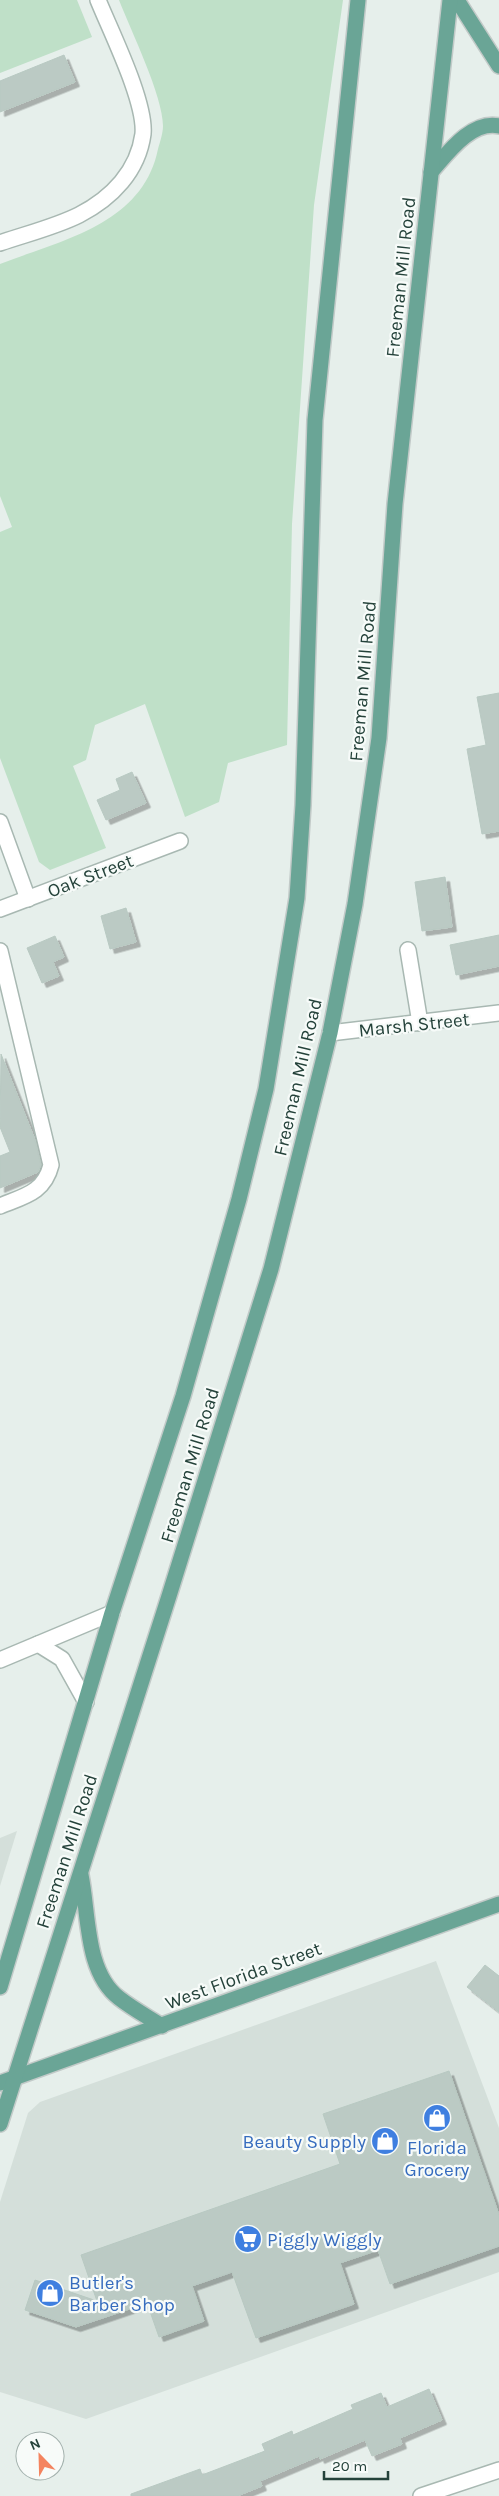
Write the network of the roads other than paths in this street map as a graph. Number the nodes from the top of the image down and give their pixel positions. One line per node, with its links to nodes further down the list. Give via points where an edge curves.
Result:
1 (98, 0): 8 (street, via 138,104 143,133 136,160 121,186 80,215)
2 (358, 0): 19 (main road, Freeman Mill Road, via 315,420 298,898 266,1089 239,1199 182,1396)
3 (450, 0): 7 (main road, Freeman Mill Road)
4 (457, 0): 5 (main road)
5 (499, 66)
6 (499, 126): 7 (main road, via 474,130 456,144)
7 (431, 172): 17 (main road, Freeman Mill Road, via 395,504 379,738 355,904)
8 (0, 243)
9 (0, 822): 11 (street)
10 (180, 841): 11 (street, Oak Street)
11 (28, 899): 12 (street, Oak Street)
12 (0, 909)
13 (408, 950): 16 (street)
14 (0, 951): 18 (street, via 51,1165 42,1186)
15 (499, 1013): 16 (street, Marsh Street)
16 (420, 1023): 17 (street, Marsh Street)
17 (330, 1033): 23 (main road, Freeman Mill Road, via 272,1269)
18 (0, 1206)
19 (112, 1613): 20 (street); 22 (main road, Freeman Mill Road)
20 (38, 1644): 21 (street); 22 (street, via 62,1659)
21 (0, 1660)
22 (86, 1702): 25 (main road, Freeman Mill Road)
23 (81, 1872): 26 (main road, via 89,1943 99,1973 118,1997); 27 (main road, Freeman Mill Road)
24 (499, 1904): 26 (main road, West Florida Street)
25 (0, 1987)
26 (162, 2026): 27 (main road, West Florida Street)
27 (7, 2081): 28 (main road, Freeman Mill Road)
28 (0, 2124)
29 (498, 2472): 30 (street)
30 (422, 2496)

